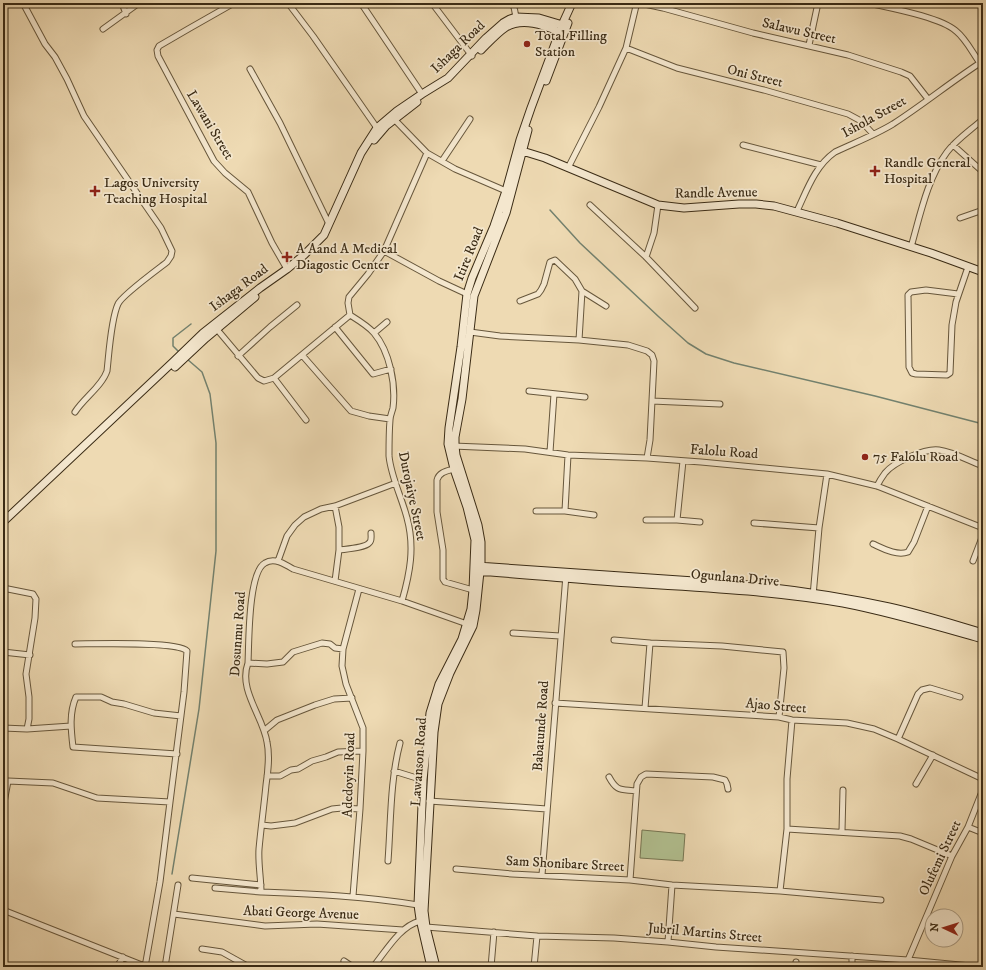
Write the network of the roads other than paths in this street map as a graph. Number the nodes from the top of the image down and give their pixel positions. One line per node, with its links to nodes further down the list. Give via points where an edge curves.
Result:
1 (23, 3): 76 (street, via 67,79 84,116 161,228 172,251 167,262 118,303 106,376)
2 (122, 3): 15 (street)
3 (139, 3): 15 (street)
4 (234, 3): 50 (street, Lawani Street, via 159,46 158,56 214,161 248,192)
5 (288, 3): 29 (street)
6 (361, 3): 24 (street)
7 (432, 3): 21 (street)
8 (519, 3): 13 (street)
9 (572, 3): 18 (main road, Itire Road)
10 (577, 3): 18 (main road, Itire Road)
11 (818, 3): 19 (street)
12 (868, 3): 22 (street, via 924,17 951,27 962,36)
13 (512, 5): 16 (street)
14 (664, 6): 19 (street, Salawu Street, via 753,33); 20 (street, Salawu Street, via 640,3 636,6)
15 (126, 14): 17 (street)
16 (516, 17): 18 (main road, via 539,18); 21 (main road, Ishaga Road, via 503,23 486,38)
17 (103, 29)
18 (563, 29): 21 (main road, Ishaga Road, via 528,22 517,23 506,27); 33 (main road, Itire Road, via 559,51)
19 (809, 45): 25 (street, Salawu Street, via 906,74)
20 (626, 48): 30 (street, Oni Street, via 677,68 848,114 861,121); 37 (street)
21 (472, 56): 24 (main road, Ishaga Road, via 448,78); 26 (main road, Ishaga Road, via 451,80)
22 (981, 62): 25 (street, Ishola Street)
23 (250, 69): 45 (street)
24 (422, 94): 26 (main road, Ishaga Road)
25 (928, 100): 30 (street, Ishola Street)
26 (393, 118): 29 (main road, Ishaga Road); 34 (street); 61 (main road, Ishaga Road, via 365,155 335,222 315,250)
27 (470, 119): 35 (street)
28 (983, 119): 32 (street)
29 (377, 128): 45 (main road, Ishaga Road, via 357,161)
30 (873, 134): 36 (street, Ishola Street, via 835,152)
31 (743, 145): 36 (street)
32 (953, 145): 38 (street); 46 (street, via 935,173)
33 (520, 150): 37 (main road, Randle Avenue); 39 (main road, Itire Road); 63 (main road, Itire Road, via 506,212 474,296)
34 (427, 153): 35 (street); 47 (street)
35 (442, 160): 39 (street, via 455,169)
36 (821, 164): 43 (street, Ishola Street)
37 (568, 168): 41 (main road, Randle Avenue)
38 (983, 172)
39 (506, 191): 53 (main road, Itire Road)
40 (590, 205): 48 (street)
41 (658, 205): 43 (main road, Randle Avenue, via 684,208 756,204); 48 (street, via 654,233)
42 (983, 210): 44 (street)
43 (797, 211): 46 (main road, Randle Avenue)
44 (960, 218)
45 (329, 224): 50 (main road, Ishaga Road, via 324,235)
46 (911, 247): 49 (main road, Randle Avenue)
47 (384, 251): 53 (street); 59 (street, via 349,297)
48 (646, 257): 58 (street)
49 (968, 267): 51 (main road, Randle Avenue); 54 (street)
50 (287, 268): 61 (main road, Ishaga Road)
51 (983, 272)
52 (582, 291): 55 (street, via 575,279 552,260 543,288 538,294); 57 (street); 65 (street)
53 (467, 294): 79 (main road, Itire Road, via 449,428)
54 (958, 294): 54 (street, via 926,290 910,292 908,295 909,367 912,373 946,375 950,372 952,325)
55 (520, 301)
56 (297, 305): 67 (street)
57 (606, 306)
58 (695, 308)
59 (350, 314): 62 (street); 64 (street, Durojaiye Street)
60 (387, 322): 64 (street)
61 (215, 327): 67 (street); 68 (main road, Ishaga Road)
62 (335, 327): 66 (street); 69 (street, via 373,374)
63 (470, 332): 65 (street); 79 (main road, Itire Road, via 462,400)
64 (374, 333): 69 (street, Durojaiye Street, via 385,352)
65 (579, 340): 74 (street, via 628,345 650,353 654,361)
66 (302, 355): 70 (street); 77 (street, via 351,411)
67 (238, 356): 70 (street, via 258,378 264,381)
68 (176, 363): 96 (main road, Ishaga Road); 99 (main road, Ishaga Road)
69 (390, 369): 77 (street, Durojaiye Street, via 393,408)
70 (274, 378): 78 (street)
71 (529, 391): 72 (street)
72 (554, 394): 73 (street); 80 (street)
73 (586, 397)
74 (652, 401): 75 (street); 82 (street)
75 (720, 404)
76 (75, 412)
77 (390, 419): 87 (street, Durojaiye Street, via 389,457)
78 (306, 420)
79 (451, 446): 80 (street, Falolu Road); 85 (main road, Itire Road); 108 (main road, Itire Road, via 478,526 481,542)
80 (550, 452): 81 (street, Falolu Road)
81 (568, 455): 82 (street, Falolu Road); 92 (street)
82 (647, 458): 83 (street, Falolu Road)
83 (682, 461): 86 (street, Falolu Road); 95 (street)
84 (983, 466): 88 (street, via 932,449 895,465 885,472)
85 (454, 469): 108 (main road, Itire Road, via 474,532); 113 (street, via 442,473 437,480 443,579 449,585)
86 (827, 474): 88 (street, Falolu Road); 100 (street)
87 (396, 483): 89 (street); 115 (street, Durojaiye Street, via 407,518 412,551)
88 (877, 486): 90 (street, Falolu Road)
89 (335, 506): 105 (street); 106 (street, via 320,509 295,525 287,536)
90 (928, 506): 101 (street, Falolu Road); 104 (street, via 908,552 893,552)
91 (536, 511): 92 (street)
92 (564, 512): 93 (street)
93 (594, 516)
94 (646, 520): 95 (street)
95 (677, 520): 97 (street)
96 (3, 522)
97 (700, 522)
98 (754, 523): 100 (street)
99 (3, 528)
100 (819, 528): 114 (street)
101 (983, 528)
102 (371, 533): 105 (street, via 369,544)
103 (983, 535): 107 (street)
104 (873, 544)
105 (340, 550): 110 (street)
106 (278, 561): 110 (street); 127 (street, Dosunmu Road, via 269,561 259,568 252,587)
107 (973, 561)
108 (477, 569): 109 (main road, Ogunlana Drive, via 514,567); 113 (main road, Lawanson Road); 141 (main road, Lawanson Road, via 473,626 438,704)
109 (566, 575): 114 (main road, Ogunlana Drive, via 738,584); 119 (street, Babatunde Road)
110 (335, 581): 112 (street)
111 (3, 588): 126 (street, via 33,594 36,599 36,618)
112 (359, 589): 115 (street); 124 (street, Adedoyin Road)
113 (472, 590): 116 (main road, Lawanson Road)
114 (813, 596): 118 (main road, Ogunlana Drive, via 891,607); 121 (main road, Ogunlana Drive, via 927,623)
115 (402, 601): 116 (street)
116 (467, 624): 141 (main road, Lawanson Road, via 431,706)
117 (513, 633): 119 (street)
118 (983, 633)
119 (560, 636): 130 (street, Babatunde Road)
120 (614, 640): 122 (street)
121 (983, 640)
122 (650, 643): 131 (street); 133 (street, via 783,652 784,674)
123 (75, 644): 132 (street, via 129,643 185,648 188,653)
124 (343, 649): 127 (street, via 322,643 293,652 283,662); 129 (street, Adedoyin Road, via 342,666)
125 (3, 652): 126 (street)
126 (30, 655): 137 (street, via 26,674 29,697)
127 (248, 663): 138 (street, Dosunmu Road, via 247,686)
128 (960, 696): 139 (street, via 930,688 922,690)
129 (352, 698): 138 (street, via 334,698 277,720); 142 (street, Adedoyin Road, via 363,728)
130 (555, 703): 131 (street, Ajao Street); 159 (street, Babatunde Road)
131 (645, 708): 133 (street, Ajao Street)
132 (181, 716): 135 (street, via 154,713 101,697 76,697); 143 (street)
133 (778, 717): 134 (street, Ajao Street)
134 (792, 720): 139 (street, Ajao Street, via 860,725); 162 (street)
135 (71, 726): 137 (street); 143 (street, via 73,747)
136 (3, 728): 137 (street)
137 (27, 729)
138 (265, 730): 146 (street, Dosunmu Road, via 268,749)
139 (898, 739): 144 (street, Ajao Street)
140 (400, 742): 145 (street)
141 (430, 744): 149 (main road, Lawanson Road); 155 (main road, Lawanson Road)
142 (363, 751): 146 (street, via 338,752 280,776); 158 (street, Adedoyin Road)
143 (177, 754): 156 (street)
144 (933, 755): 148 (street, Ajao Street); 150 (street)
145 (394, 771): 149 (street); 166 (street)
146 (267, 776): 160 (street, Dosunmu Road)
147 (609, 777): 154 (street, via 617,789)
148 (983, 779)
149 (423, 780): 179 (main road, Lawanson Road)
150 (916, 784)
151 (728, 789): 154 (street, via 725,780 721,778 646,774 641,777)
152 (983, 789): 161 (street, Olufemi Street)
153 (843, 790): 163 (street)
154 (636, 791): 170 (street)
155 (429, 801): 159 (street); 183 (main road, Lawanson Road, via 424,900)
156 (170, 802): 157 (street, via 97,798 53,783 8,781); 195 (street)
157 (3, 808)
158 (360, 809): 160 (street, via 332,809 295,823); 177 (street, Adedoyin Road)
159 (547, 809): 168 (street, Babatunde Road)
160 (262, 825): 171 (street, Dosunmu Road, via 259,850)
161 (968, 827): 164 (street); 165 (street, Olufemi Street)
162 (786, 828): 163 (street); 175 (street)
163 (842, 831): 165 (street, via 900,836)
164 (983, 833)
165 (952, 856): 191 (street, Olufemi Street)
166 (388, 861)
167 (456, 869): 168 (street, Sam Shonibare Street)
168 (542, 875): 170 (street, Sam Shonibare Street)
169 (192, 878): 171 (street)
170 (630, 880): 173 (street, Sam Shonibare Street)
171 (261, 883): 176 (street, Dosunmu Road)
172 (178, 885): 181 (street)
173 (672, 885): 175 (street, Sam Shonibare Street); 187 (street)
174 (215, 888): 176 (street)
175 (780, 891): 178 (street, Sam Shonibare Street)
176 (261, 892): 177 (street)
177 (353, 896): 179 (street)
178 (881, 900)
179 (418, 905): 182 (main road, Lawanson Road)
180 (3, 910): 190 (street)
181 (174, 914): 184 (street, Abati George Avenue, via 265,926 317,924); 196 (street)
182 (420, 921): 184 (street); 200 (main road, Lawanson Road)
183 (426, 927): 185 (street, Jubril Martins Street); 201 (main road, Lawanson Road)
184 (403, 930): 199 (street)
185 (494, 932): 186 (street, Jubril Martins Street); 202 (street)
186 (537, 936): 187 (street, Jubril Martins Street); 193 (street)
187 (668, 942): 189 (street, Jubril Martins Street)
188 (202, 949): 197 (street, via 222,952)
189 (852, 956): 191 (street, Jubril Martins Street); 204 (street)
190 (123, 957): 194 (street); 195 (street)
191 (908, 960): 205 (street); 206 (street, Jubril Martins Street)
192 (344, 961): 198 (street)
193 (534, 966): 203 (street)
194 (117, 967)
195 (146, 967)
196 (165, 967)
197 (249, 967)
198 (353, 967)
199 (373, 967)
200 (431, 967)
201 (436, 967)
202 (492, 967)
203 (551, 967)
204 (852, 967)
205 (909, 967)
206 (981, 967)

